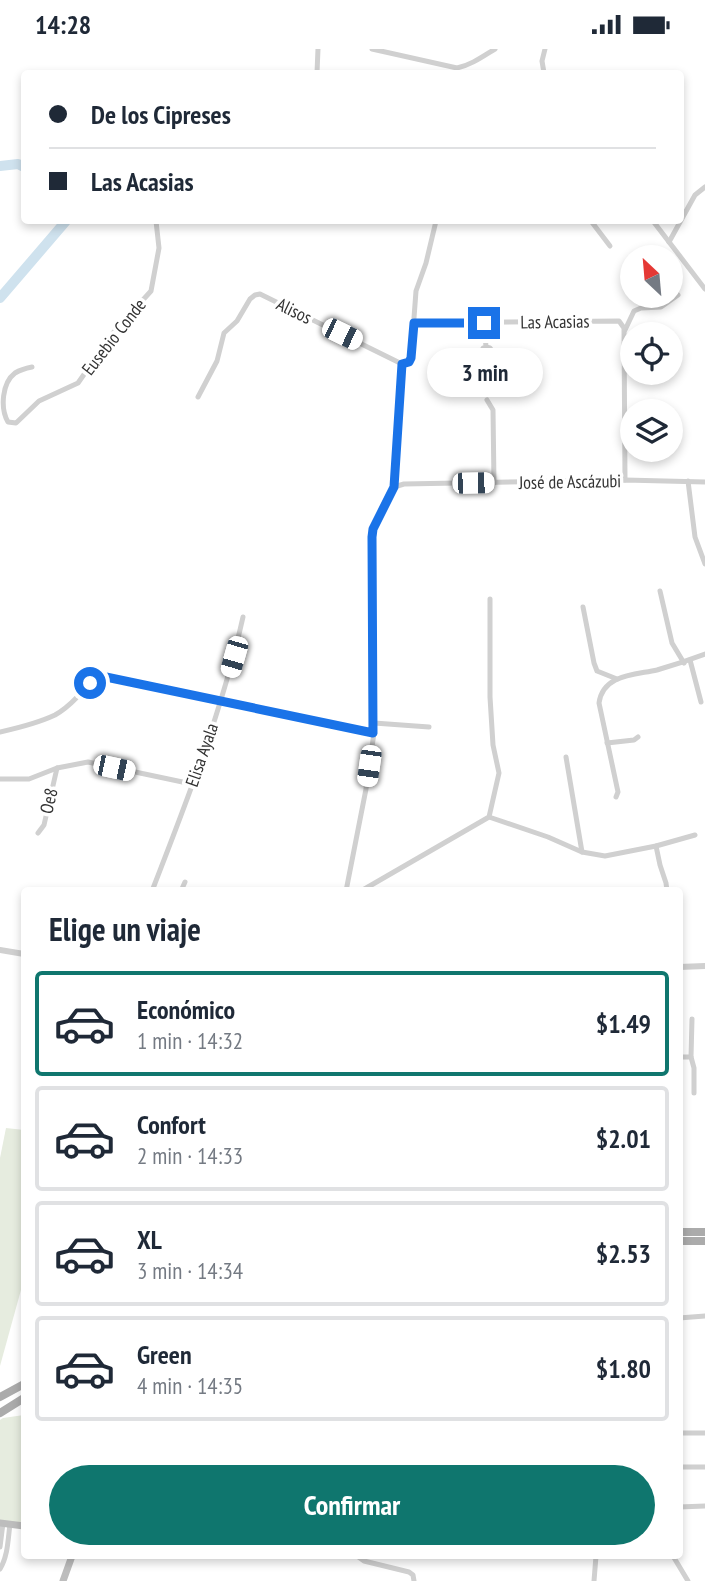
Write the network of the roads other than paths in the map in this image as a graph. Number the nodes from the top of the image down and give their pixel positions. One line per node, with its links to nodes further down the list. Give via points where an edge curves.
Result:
1 (318, 49): 6 (street)
2 (372, 49): 5 (street)
3 (495, 49): 5 (street, via 457,68)
4 (545, 49): 7 (street)
5 (401, 53)
6 (317, 70)
7 (544, 70)
8 (705, 187): 9 (street, via 695,194)
9 (684, 214)
10 (156, 224): 25 (street, Eusebio Conde, via 159,248 150,291 78,383 38,401 16,423 8,422 3,413 5,387 16,372)
11 (435, 224): 21 (street, via 416,291)
12 (592, 224): 16 (street)
13 (655, 224): 15 (street)
14 (679, 224): 15 (street)
15 (669, 242): 17 (street)
16 (610, 246)
17 (705, 289)
18 (641, 308): 20 (street)
19 (620, 322): 22 (street, Las Acasias)
20 (628, 322)
21 (414, 323): 22 (street, Las Acasias); 24 (street, via 411,358)
22 (484, 323): 23 (street)
23 (486, 347)
24 (402, 364): 27 (street, Alisos, via 260,294 250,299 224,333 217,361); 33 (street)
25 (32, 367)
26 (624, 385): 29 (street)
27 (198, 397)
28 (487, 400): 32 (street, via 494,410)
29 (625, 480): 30 (street, José de Ascázubi); 32 (street, José de Ascázubi)
30 (688, 481): 31 (street, José de Ascázubi); 35 (street)
31 (705, 482)
32 (494, 483): 33 (street, José de Ascázubi)
33 (394, 487): 46 (street, via 372,537)
34 (705, 536): 35 (street)
35 (695, 537): 36 (street)
36 (705, 564)
37 (660, 591): 42 (street, via 672,643)
38 (490, 599): 57 (street, via 490,697 499,773)
39 (583, 607): 43 (street, via 593,663 597,671)
40 (243, 617): 44 (street, Elisa Ayala)
41 (705, 653): 42 (street)
42 (687, 661): 43 (street); 45 (street)
43 (617, 679): 51 (street, via 600,695)
44 (221, 702): 48 (street, via 96,675 60,712); 49 (street); 55 (street, Elisa Ayala)
45 (701, 702)
46 (373, 723): 47 (street); 49 (street)
47 (429, 727)
48 (0, 732)
49 (373, 733): 65 (street)
50 (638, 737): 51 (street)
51 (607, 743): 56 (street)
52 (566, 757): 61 (street)
53 (57, 768): 54 (street, via 29,779); 55 (street, via 88,762); 58 (street, Oe8, via 44,825)
54 (0, 779)
55 (192, 784): 63 (street, Elisa Ayala)
56 (616, 797)
57 (489, 817): 61 (street); 66 (street)
58 (38, 833)
59 (695, 835): 60 (street)
60 (656, 846): 61 (street, via 605,856); 67 (street)
61 (582, 852)
62 (185, 882): 64 (street)
63 (153, 887)
64 (183, 887)
65 (347, 887)
66 (368, 887)
67 (666, 887)
68 (0, 950): 69 (street)
69 (21, 954)
70 (705, 966): 71 (street)
71 (683, 967)
72 (692, 1020): 74 (street)
73 (683, 1057): 74 (street)
74 (691, 1057): 75 (street)
75 (694, 1093)
76 (683, 1232): 77 (main road)
77 (705, 1232)
78 (683, 1241): 79 (main road)
79 (705, 1241)
80 (705, 1316): 81 (street)
81 (683, 1318)
82 (21, 1386): 83 (main road)
83 (0, 1397)
84 (21, 1400): 85 (main road)
85 (0, 1413)
86 (683, 1433): 87 (street)
87 (705, 1433)
88 (683, 1467): 89 (street)
89 (705, 1467)
90 (705, 1506): 91 (street)
91 (683, 1507)
92 (5, 1523): 93 (street); 98 (street, via 5,1557)
93 (0, 1547)
94 (71, 1559): 99 (main road)
95 (360, 1559): 100 (street, via 409,1572)
96 (596, 1559): 101 (street)
97 (675, 1559): 102 (street)
98 (0, 1569)
99 (64, 1581)
100 (414, 1581)
101 (594, 1581)
102 (688, 1581)

